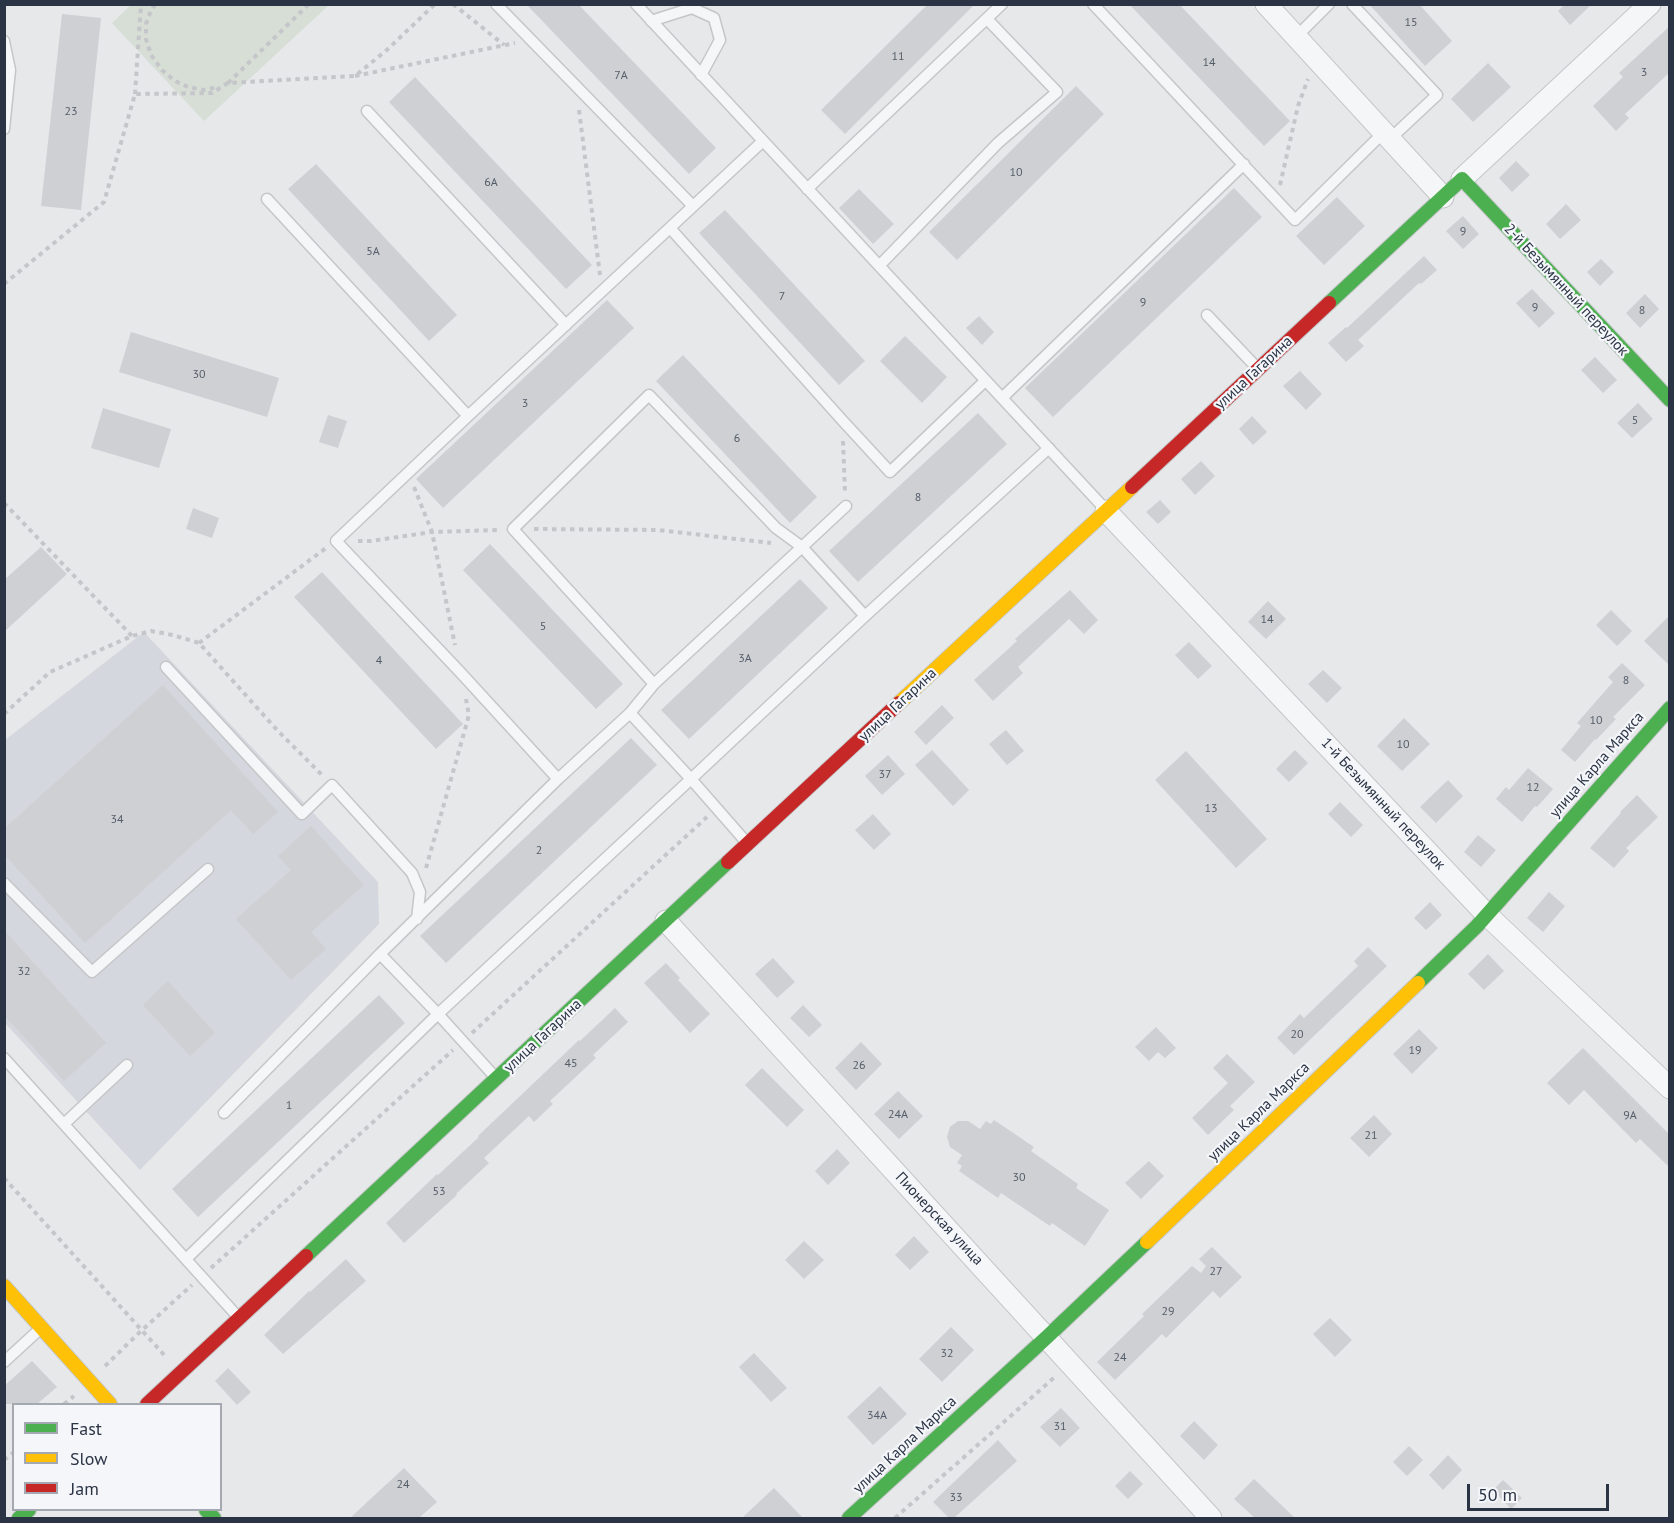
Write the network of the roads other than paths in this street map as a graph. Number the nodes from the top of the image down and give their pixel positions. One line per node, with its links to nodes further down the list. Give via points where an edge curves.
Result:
1 (496, 4): 23 (lane)
2 (636, 4): 10 (lane)
3 (1002, 4): 9 (lane)
4 (1093, 4): 18 (lane)
5 (1266, 4): 11 (street)
6 (1329, 4): 11 (lane)
7 (1352, 4): 16 (lane, via 1437,95)
8 (1650, 4): 19 (street, улица Гагарина)
9 (987, 19): 20 (lane); 25 (lane, via 1056,92 998,143)
10 (651, 21): 13 (lane); 13 (lane, via 692,8 714,18 720,40)
11 (1296, 37): 16 (street)
12 (4, 41): 15 (lane, via 10,70)
13 (701, 75): 17 (lane)
14 (367, 111): 27 (lane)
15 (4, 129)
16 (1387, 136): 18 (lane, via 1295,220); 21 (street)
17 (763, 141): 20 (lane); 23 (lane)
18 (1244, 164): 30 (lane)
19 (1462, 179): 21 (main road, улица Гагарина); 31 (main road, 2-й Безымянный переулок)
20 (807, 189): 25 (lane)
21 (1443, 197): 28 (main road, улица Гагарина)
22 (267, 199): 32 (lane)
23 (693, 206): 24 (lane)
24 (670, 228): 27 (lane); 29 (lane, via 891,472)
25 (879, 266): 29 (lane)
26 (1206, 315): 28 (lane)
27 (566, 325): 32 (lane)
28 (1258, 369): 35 (main road, улица Гагарина)
29 (985, 381): 30 (lane)
30 (1002, 398): 33 (lane)
31 (1670, 400)
32 (468, 416): 42 (lane, via 336,541)
33 (1049, 448): 35 (lane); 37 (lane)
34 (846, 506): 36 (lane)
35 (1106, 511): 44 (main road, улица Гагарина); 47 (street, 1-й Безымянный переулок)
36 (802, 547): 37 (lane); 39 (lane); 39 (lane, via 776,528 649,395 513,529)
37 (865, 616): 43 (lane)
38 (166, 667): 48 (lane, via 302,814 332,785 412,873 420,892)
39 (654, 684): 41 (lane)
40 (1670, 708): 47 (main road, улица Карла Маркса)
41 (630, 713): 42 (lane); 43 (lane)
42 (558, 779): 48 (lane)
43 (691, 779): 44 (lane); 51 (lane)
44 (748, 844): 49 (main road, улица Гагарина)
45 (207, 869): 46 (lane, via 92,972)
46 (4, 883)
47 (1487, 915): 55 (street, 1-й Безымянный переулок); 62 (main road, улица Карла Маркса)
48 (417, 919): 50 (lane)
49 (666, 921): 54 (main road, улица Гагарина); 62 (street, Пионерская улица)
50 (380, 954): 51 (lane); 56 (lane)
51 (438, 1014): 54 (lane); 58 (lane)
52 (4, 1058): 57 (lane)
53 (127, 1065): 57 (lane)
54 (497, 1078): 60 (main road, улица Гагарина)
55 (1670, 1088)
56 (224, 1113)
57 (64, 1124): 58 (lane)
58 (186, 1259): 60 (lane)
59 (4, 1286): 61 (main road)
60 (240, 1318): 65 (main road, улица Гагарина)
61 (41, 1328): 63 (lane); 64 (main road)
62 (1047, 1337): 66 (main road, улица Карла Маркса); 67 (street, Пионерская улица)
63 (4, 1362)
64 (109, 1403)
65 (148, 1403)
66 (849, 1518)
67 (1211, 1518)

